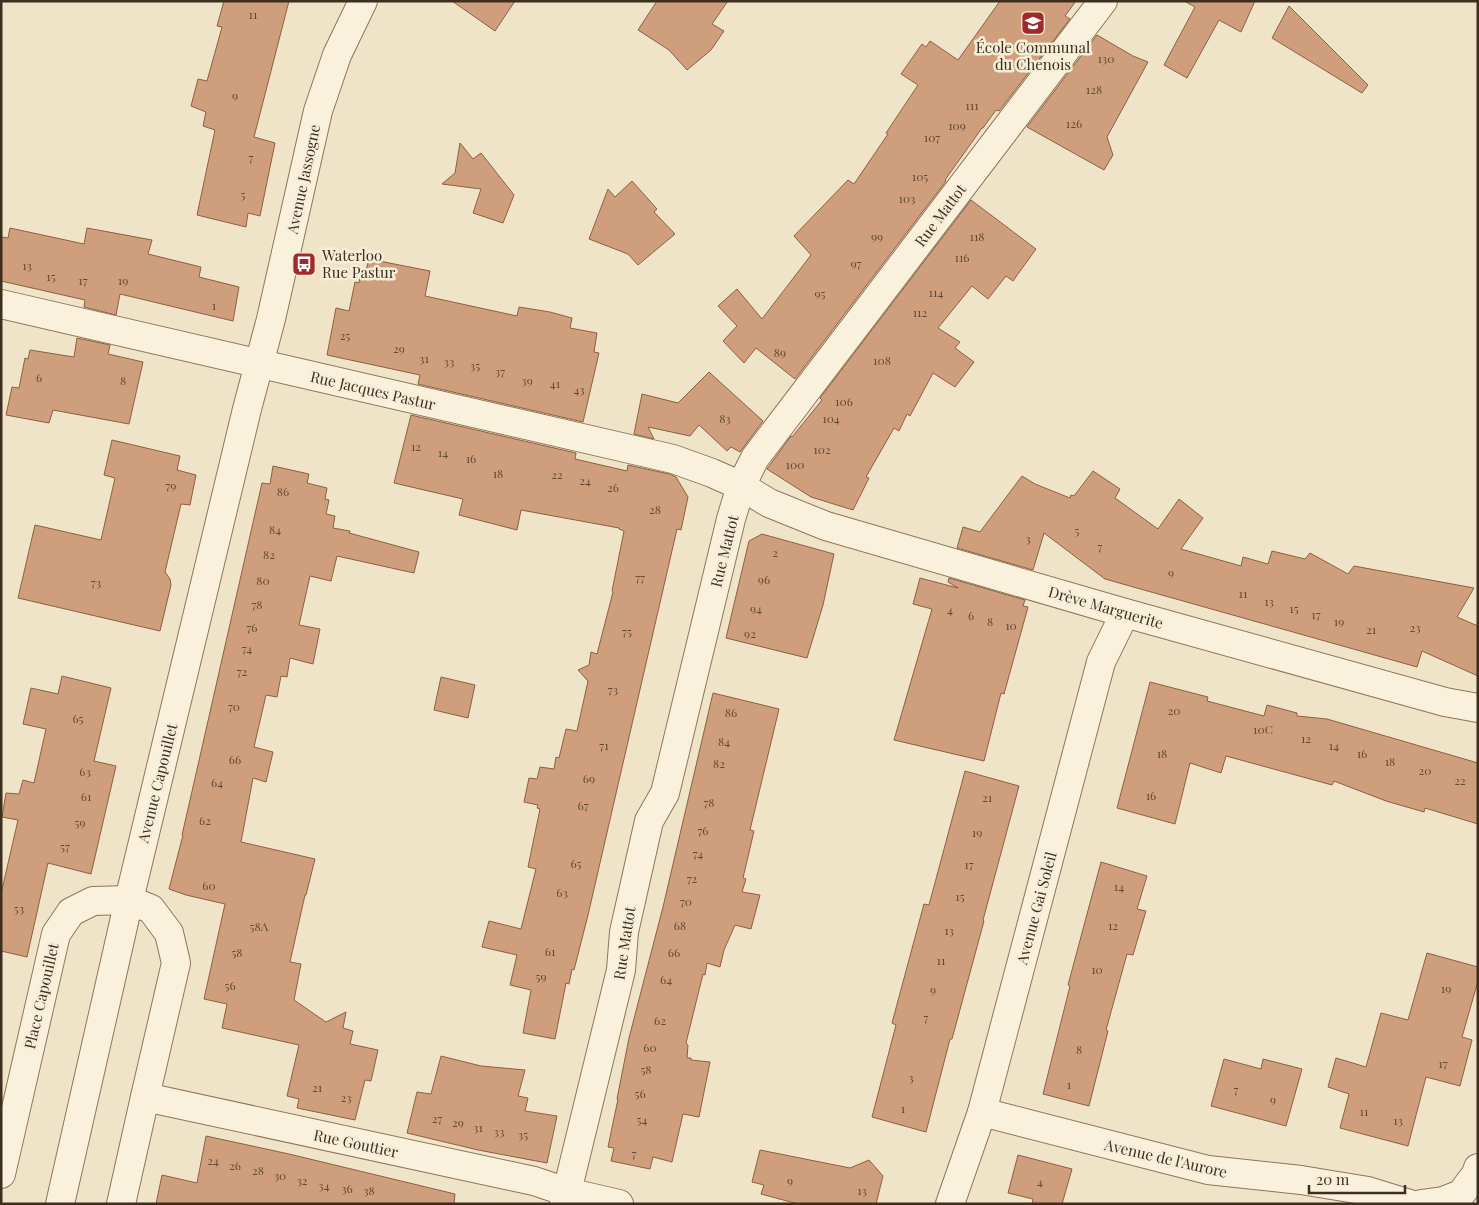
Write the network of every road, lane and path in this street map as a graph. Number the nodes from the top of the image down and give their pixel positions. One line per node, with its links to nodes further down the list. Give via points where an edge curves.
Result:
1 (363, 1): 4 (street, Avenue Jassogne, via 337,55 318,111)
2 (1103, 1): 5 (street, Rue Mattot, via 755,458)
3 (1, 304): 4 (street, Rue Jacques Pastur)
4 (260, 363): 5 (street, Rue Jacques Pastur, via 673,459); 8 (street, Avenue Capouillet)
5 (741, 486): 6 (street, Drève Marguerite, via 769,503 826,526); 14 (street, Rue Mattot, via 665,793 649,821 624,932 621,970)
6 (1125, 613): 7 (street, Drève Marguerite, via 1445,702); 11 (street, Avenue Gai Soleil, via 1101,662)
7 (1478, 708)
8 (129, 900): 9 (street, Place Capouillet, via 93,901 71,912 56,934); 10 (street, Place Capouillet, via 151,909 169,933 176,963); 15 (street, Avenue Capouillet)
9 (13, 1066): 13 (street, Place Capouillet)
10 (145, 1097): 14 (street, Rue Gouttier, via 534,1181); 16 (street, Place Capouillet)
11 (982, 1112): 18 (street, Avenue Gai Soleil); 19 (street, Avenue de l'Aurore, via 1208,1170 1358,1189)
12 (1478, 1168): 20 (street, via 1461,1194)
13 (1, 1174)
14 (565, 1198): 17 (street, Rue Gouttier)
15 (60, 1204)
16 (121, 1204)
17 (619, 1204)
18 (950, 1204)
19 (1410, 1204)
20 (1421, 1204)

